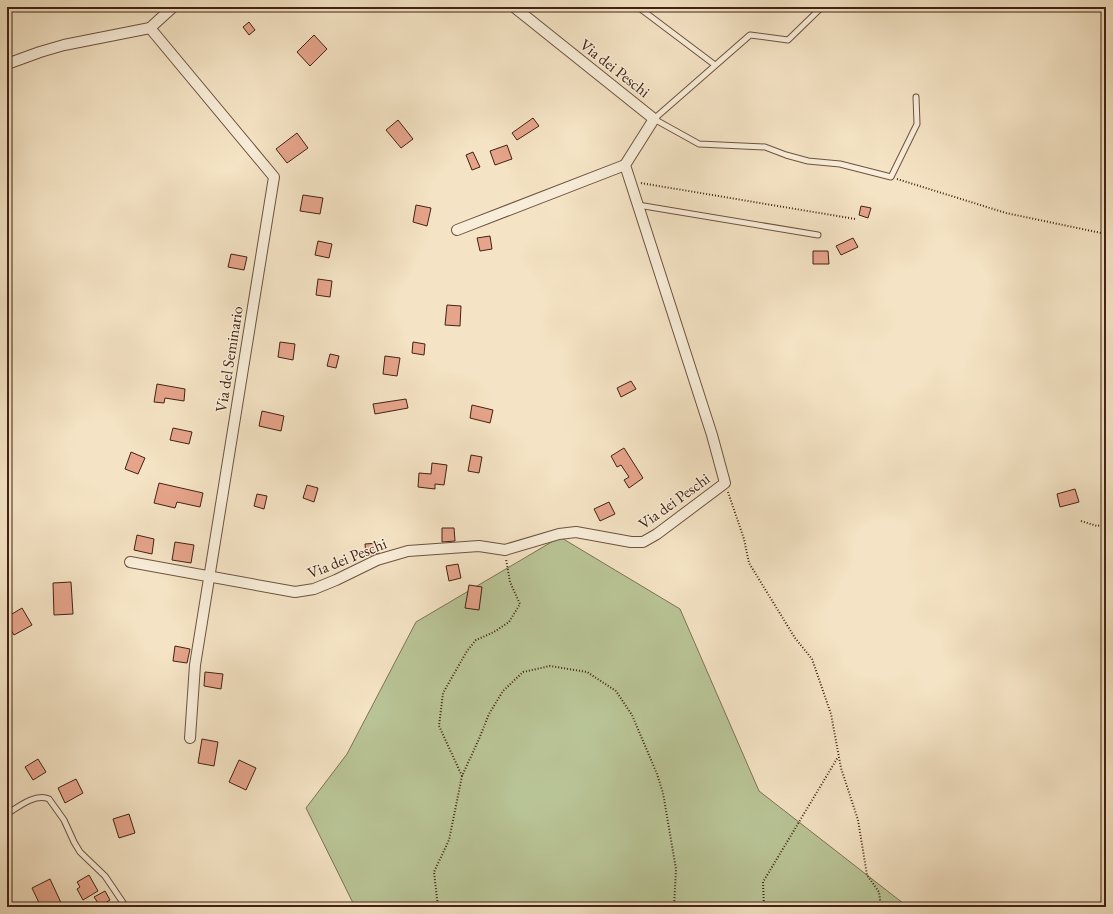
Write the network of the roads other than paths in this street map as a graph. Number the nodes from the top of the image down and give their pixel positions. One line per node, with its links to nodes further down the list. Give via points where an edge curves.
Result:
1 (172, 7): 5 (street)
2 (514, 7): 9 (street, Via dei Peschi)
3 (638, 7): 7 (lane)
4 (822, 7): 7 (lane, via 788,40 750,35)
5 (150, 28): 6 (street, via 64,45); 15 (street, Via del Seminario, via 274,177)
6 (7, 64)
7 (714, 65): 9 (lane)
8 (916, 97): 9 (lane, via 917,124 891,177 840,164 808,161 765,147 699,144)
9 (654, 119): 10 (street, Via dei Peschi)
10 (625, 165): 11 (street, Via dei Peschi); 12 (street)
11 (638, 205): 13 (lane); 15 (street, Via dei Peschi, via 710,428 725,483 643,542 576,532 559,534 505,550 480,546 408,550 377,560 314,589 295,592)
12 (457, 230)
13 (818, 235)
14 (130, 562): 15 (street, Via dei Peschi)
15 (210, 577): 16 (street, Via del Seminario, via 195,665)
16 (190, 738)
17 (7, 814): 18 (lane, via 38,798 49,799 64,820 80,852 105,876)
18 (126, 907)

